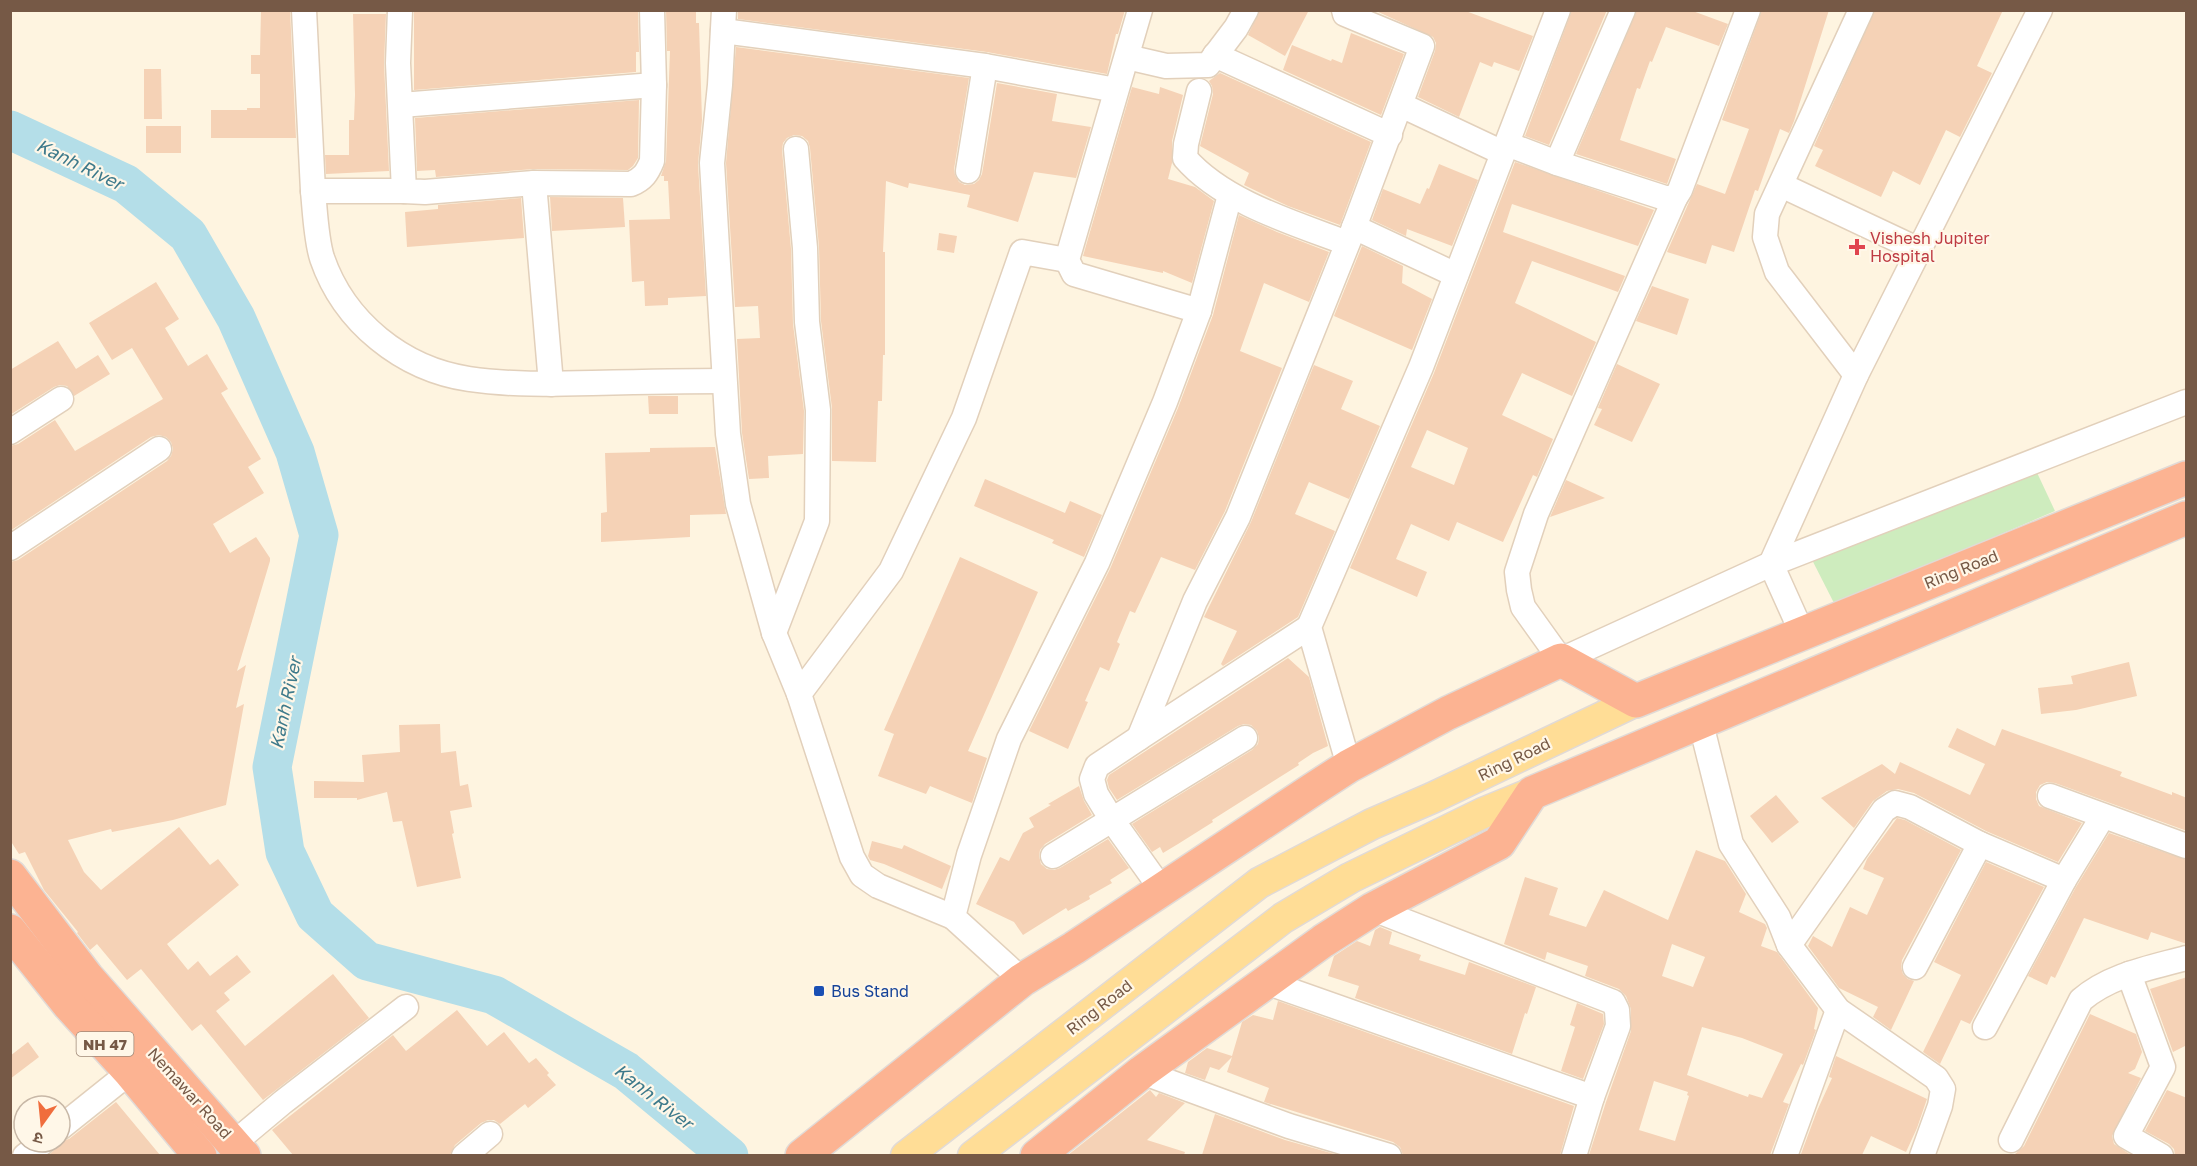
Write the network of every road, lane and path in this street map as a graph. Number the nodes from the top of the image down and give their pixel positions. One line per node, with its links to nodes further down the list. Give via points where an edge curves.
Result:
1 (304, 10): 29 (street)
2 (400, 10): 19 (street)
3 (652, 10): 16 (street)
4 (1140, 10): 14 (street)
5 (1246, 10): 13 (street)
6 (1344, 10): 20 (street, via 1345,14 1422,46)
7 (1558, 10): 23 (street)
8 (1623, 10): 24 (street)
9 (1748, 10): 31 (street)
10 (1861, 10): 27 (street)
11 (2040, 10): 33 (street)
12 (724, 21): 15 (street); 38 (street, via 712,163)
13 (1215, 55): 14 (street, via 1208,65 1166,66); 21 (street)
14 (1127, 57): 17 (street)
15 (985, 66): 17 (street); 25 (street)
16 (654, 85): 19 (street); 26 (street, via 652,161 642,179 631,184)
17 (1116, 90): 34 (street)
18 (1199, 91): 30 (street, via 1185,158)
19 (401, 105): 28 (street)
20 (1401, 105): 21 (street); 23 (street)
21 (1390, 135): 32 (street)
22 (796, 149): 49 (street, via 807,322 818,410 817,521)
23 (1505, 149): 24 (street); 35 (street)
24 (1557, 163): 31 (street)
25 (968, 171)
26 (534, 183): 28 (street, via 425,192); 39 (street)
27 (1781, 185): 33 (street); 37 (street, via 1767,214 1766,237 1777,272)
28 (404, 190): 29 (street)
29 (313, 191): 39 (street, via 321,256 337,293 358,321 386,345 423,366 468,379)
30 (1230, 195): 32 (street, via 1284,219); 36 (street)
31 (1675, 198): 51 (street, via 1536,514 1517,572 1523,607)
32 (1351, 235): 35 (street); 55 (street, via 1239,517 1195,602)
33 (1919, 250): 37 (street)
34 (1067, 260): 36 (street, via 1074,274); 52 (street, via 1022,252 964,418 891,571)
35 (1456, 275): 48 (street, via 1421,367)
36 (1199, 311): 69 (street, via 1097,563 1009,739 969,855)
37 (1856, 375): 47 (street)
38 (724, 381): 39 (street); 49 (street, via 738,504)
39 (551, 384)
40 (61, 399): 42 (street)
41 (2187, 402): 47 (street)
42 (10, 432)
43 (159, 450): 46 (street)
44 (2187, 478): 50 (highway, Ring Road)
45 (2187, 518): 54 (highway)
46 (10, 548)
47 (1771, 564): 50 (street); 51 (street)
48 (1309, 627): 55 (street); 57 (street)
49 (774, 633): 52 (street)
50 (1802, 633): 53 (highway, Ring Road)
51 (1561, 660): 53 (highway); 57 (highway, via 1448,712)
52 (799, 694): 69 (street, via 852,857 862,875 878,886)
53 (1636, 700): 91 (main road, Ring Road, via 1372,824 1260,883)
54 (1701, 724): 58 (highway); 71 (street, via 1731,844 1778,917)
55 (1139, 738): 61 (street, via 1097,766 1092,779)
56 (1245, 738): 61 (street)
57 (1349, 766): 67 (highway)
58 (1532, 793): 68 (highway, via 1499,843); 92 (main road, via 1350,878 1283,918)
59 (2050, 796): 60 (street)
60 (2103, 816): 63 (street); 66 (street)
61 (1112, 820): 64 (street); 67 (street)
62 (1980, 844): 66 (street); 71 (street, via 1895,803 1884,810); 73 (street)
63 (2187, 846)
64 (1053, 856)
65 (10, 876): 82 (highway, Nemawar Road / NH 47)
66 (2064, 880): 79 (street)
67 (1162, 890): 75 (highway)
68 (1373, 909): 76 (highway); 83 (street, via 1612,1002 1618,1026)
69 (953, 917): 75 (street)
70 (10, 931): 80 (highway, Nemawar Road / NH 47, via 69,1005)
71 (1788, 945): 78 (street)
72 (2187, 958): 74 (street)
73 (1915, 967)
74 (2129, 974): 86 (street, via 2092,989 2081,1000); 98 (street, via 2163,1067 2126,1136)
75 (1022, 980): 88 (highway)
76 (1266, 982): 81 (highway); 83 (street)
77 (406, 1007): 87 (street, via 283,1102)
78 (1838, 1010): 96 (street); 97 (street, via 1936,1078 1943,1089)
79 (1985, 1027)
80 (130, 1072): 82 (highway, Nemawar Road / NH 47); 84 (street)
81 (1142, 1072): 93 (highway); 94 (street, via 1289,1126)
82 (168, 1092): 87 (highway, Nemawar Road / NH 47); 89 (highway, Nemawar Road / NH 47)
83 (1592, 1097): 95 (street)
84 (72, 1118)
85 (490, 1134): 90 (street)
86 (2012, 1140)
87 (239, 1149)
88 (806, 1152)
89 (200, 1155)
90 (464, 1155)
91 (906, 1155)
92 (973, 1155)
93 (1037, 1155)
94 (1389, 1155)
95 (1574, 1155)
96 (1785, 1155)
97 (1922, 1155)
98 (2162, 1155)

